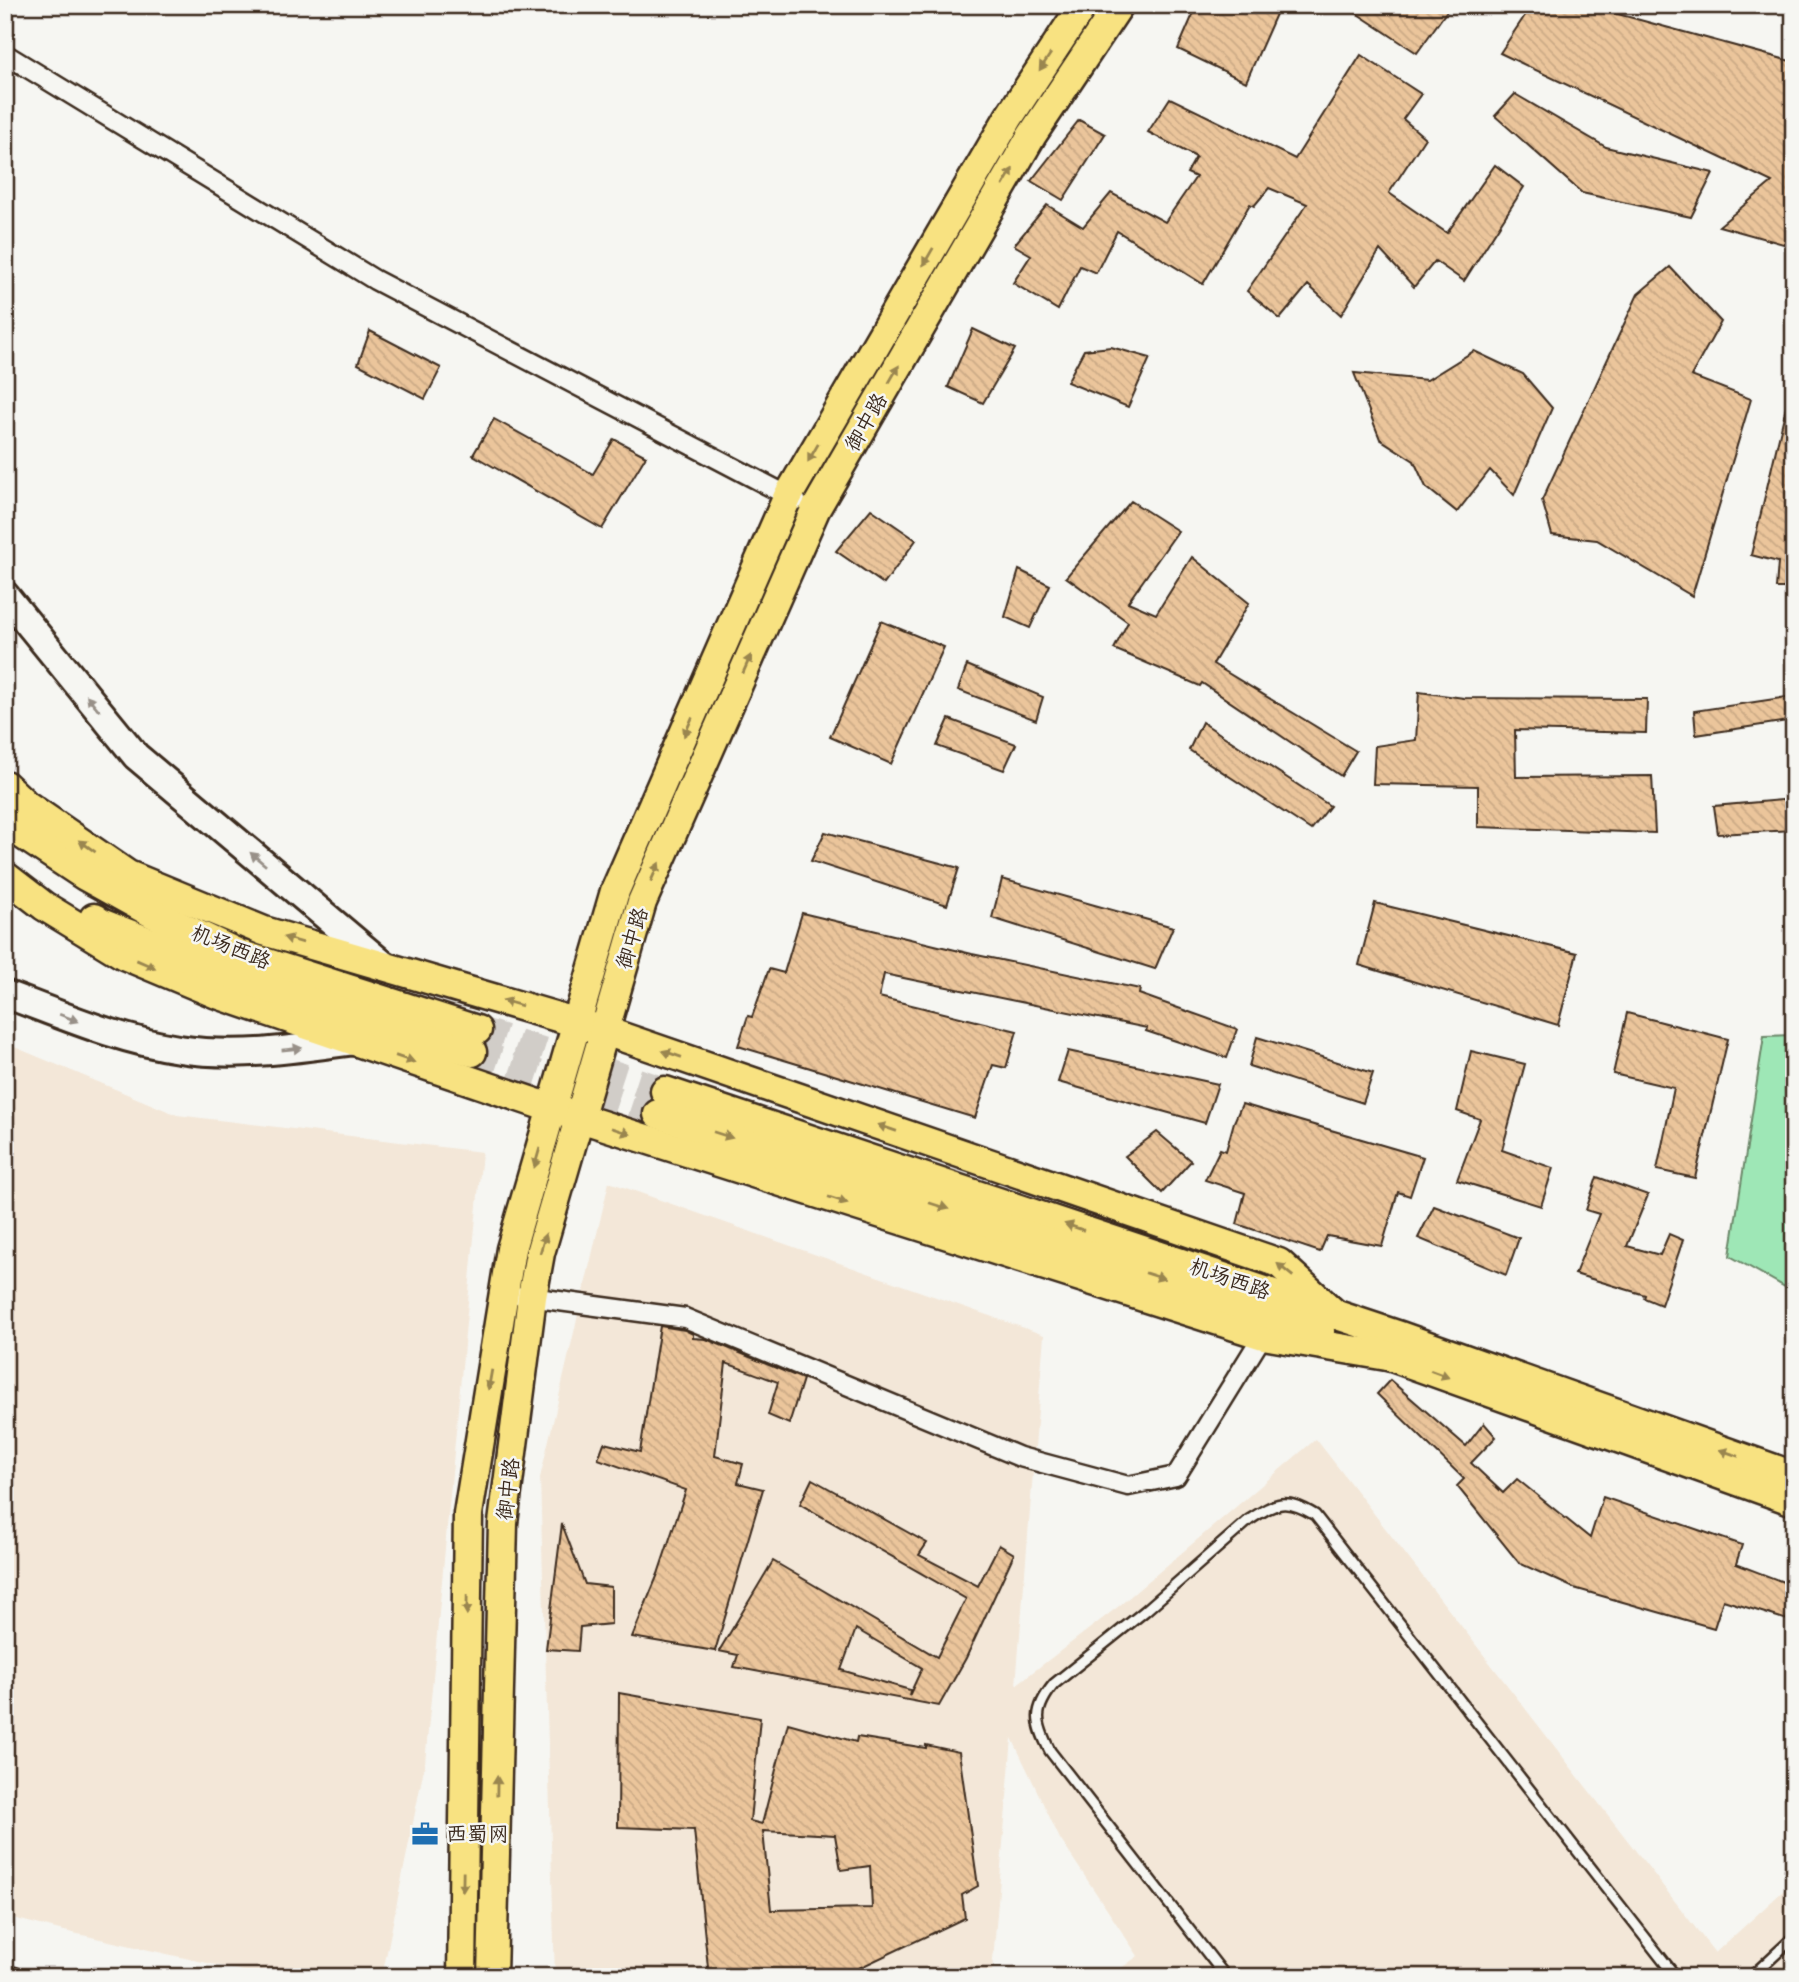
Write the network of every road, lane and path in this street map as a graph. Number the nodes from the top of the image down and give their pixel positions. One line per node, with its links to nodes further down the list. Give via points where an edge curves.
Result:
1 (1083, 5): 4 (main road, 御中路, one-way to 4, via 1009,117)
2 (1119, 5): 5 (main road, 御中路, one-way to 2, via 1032,135)
3 (5, 54): 4 (street, via 375,280)
4 (788, 496): 5 (street); 13 (main road, 御中路, one-way to 13, via 615,891)
5 (815, 510): 14 (main road, 御中路, one-way to 5, via 642,902)
6 (5, 595): 11 (street, one-way to 6, via 136,756)
7 (5, 785): 11 (main road, one-way to 7, via 264,931 128,875 25,804)
8 (5, 822): 9 (main road, 机场西路, via 85,876 239,954 474,1041 270,989 101,923)
9 (5, 857)
10 (5, 876): 15 (main road, one-way to 15, via 124,955 217,994)
11 (385, 966): 13 (main road, one-way to 11)
12 (5, 994): 15 (street, one-way to 15, via 108,1033 179,1049 285,1051)
13 (577, 1022): 14 (main road); 16 (main road, 御中路)
14 (605, 1031): 17 (main road, 御中路); 19 (main road, one-way to 14, via 1279,1263)
15 (355, 1041): 16 (main road, one-way to 16)
16 (552, 1108): 17 (main road); 18 (main road, 御中路, one-way to 18, via 511,1249)
17 (580, 1118): 18 (main road, 御中路, one-way to 17, via 540,1252); 20 (main road, one-way to 20)
18 (518, 1296): 20 (street, via 685,1318 1020,1457 1128,1486 1176,1476); 27 (main road, 御中路, one-way to 27, via 468,1514); 28 (main road, 御中路, one-way to 18, via 503,1523)
19 (1336, 1315): 21 (main road, 机场西路, one-way to 21, via 661,1102); 22 (main road, 机场西路, one-way to 19)
20 (1263, 1335): 21 (main road)
21 (1393, 1357): 23 (main road, one-way to 23)
22 (1794, 1476)
23 (1794, 1501)
24 (1794, 1937): 31 (lane)
25 (5, 1975): 26 (street)
26 (14, 1977)
27 (462, 1977)
28 (492, 1977)
29 (1226, 1977): 30 (lane, via 1050,1751 1039,1731 1037,1714 1054,1684 1249,1520 1281,1504 1297,1504 1315,1515)
30 (1676, 1977)
31 (1751, 1977)

